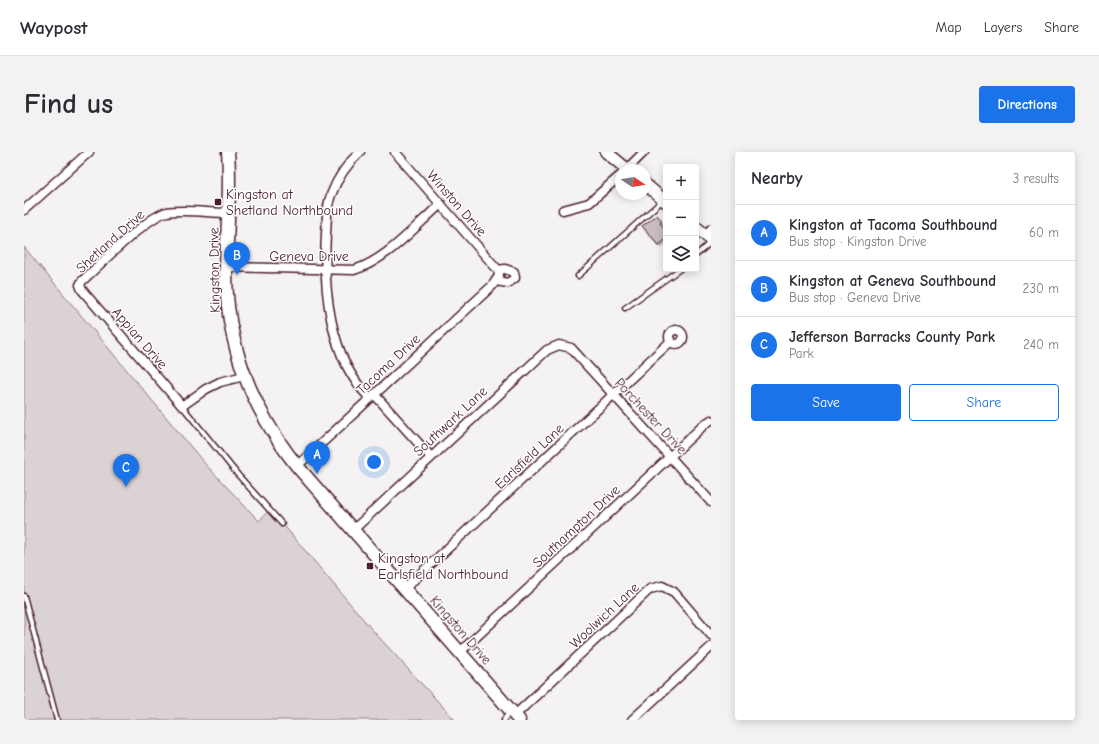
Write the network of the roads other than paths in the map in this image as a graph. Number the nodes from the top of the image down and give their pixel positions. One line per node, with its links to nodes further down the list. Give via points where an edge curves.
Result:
1 (89, 152): 14 (street)
2 (228, 152): 16 (main road, Kingston Drive)
3 (360, 152): 21 (street, via 347,167 331,195 327,214)
4 (395, 152): 13 (street, Winston Drive)
5 (606, 152): 7 (main road)
6 (644, 152): 8 (street)
7 (619, 164)
8 (633, 164)
9 (615, 180): 15 (street, via 589,202)
10 (651, 189): 11 (main road)
11 (664, 200)
12 (663, 203): 24 (lane)
13 (441, 204): 21 (street, Geneva Drive, via 367,266 354,270); 22 (street, Winston Drive)
14 (24, 210)
15 (563, 210)
16 (228, 213): 20 (main road, Kingston Drive); 26 (street, Shetland Drive, via 166,212 139,230)
17 (699, 229): 18 (main road)
18 (710, 236): 19 (lane)
19 (699, 251)
20 (226, 267): 21 (street, Geneva Drive); 30 (main road, Kingston Drive, via 231,327)
21 (325, 270): 31 (street, via 332,324 346,362 363,391)
22 (498, 270): 25 (street, via 499,276); 25 (street, via 511,270 515,278 508,283)
23 (676, 272): 27 (lane)
24 (578, 276)
25 (496, 281): 31 (street, Tacoma Drive)
26 (80, 285): 33 (street, Appian Drive)
27 (625, 308)
28 (671, 341): 32 (street, Earlsfield Lane)
29 (572, 348): 32 (street, Porchester Drive); 36 (street, Southwark Lane, via 559,345 547,350)
30 (244, 376): 33 (street, via 220,382); 37 (main road, Kingston Drive, via 265,419)
31 (372, 396): 36 (street); 37 (street, Tacoma Drive)
32 (614, 396): 35 (street, Porchester Drive); 41 (street, Earlsfield Lane)
33 (182, 406): 39 (lane)
34 (711, 420): 35 (street, Southampton Drive)
35 (670, 456): 38 (street, Porchester Drive); 45 (street, Southampton Drive)
36 (431, 457): 40 (street, Southwark Lane)
37 (297, 466): 40 (main road, Kingston Drive)
38 (711, 502)
39 (282, 524)
40 (353, 530): 41 (main road, Kingston Drive)
41 (404, 589): 45 (main road, Kingston Drive)
42 (24, 596): 47 (lane)
43 (711, 635): 46 (street, Woolwich Lane, via 674,592 662,586 650,589)
44 (711, 646): 48 (street)
45 (460, 652): 46 (main road, Kingston Drive)
46 (512, 716)
47 (57, 720)
48 (632, 720)

